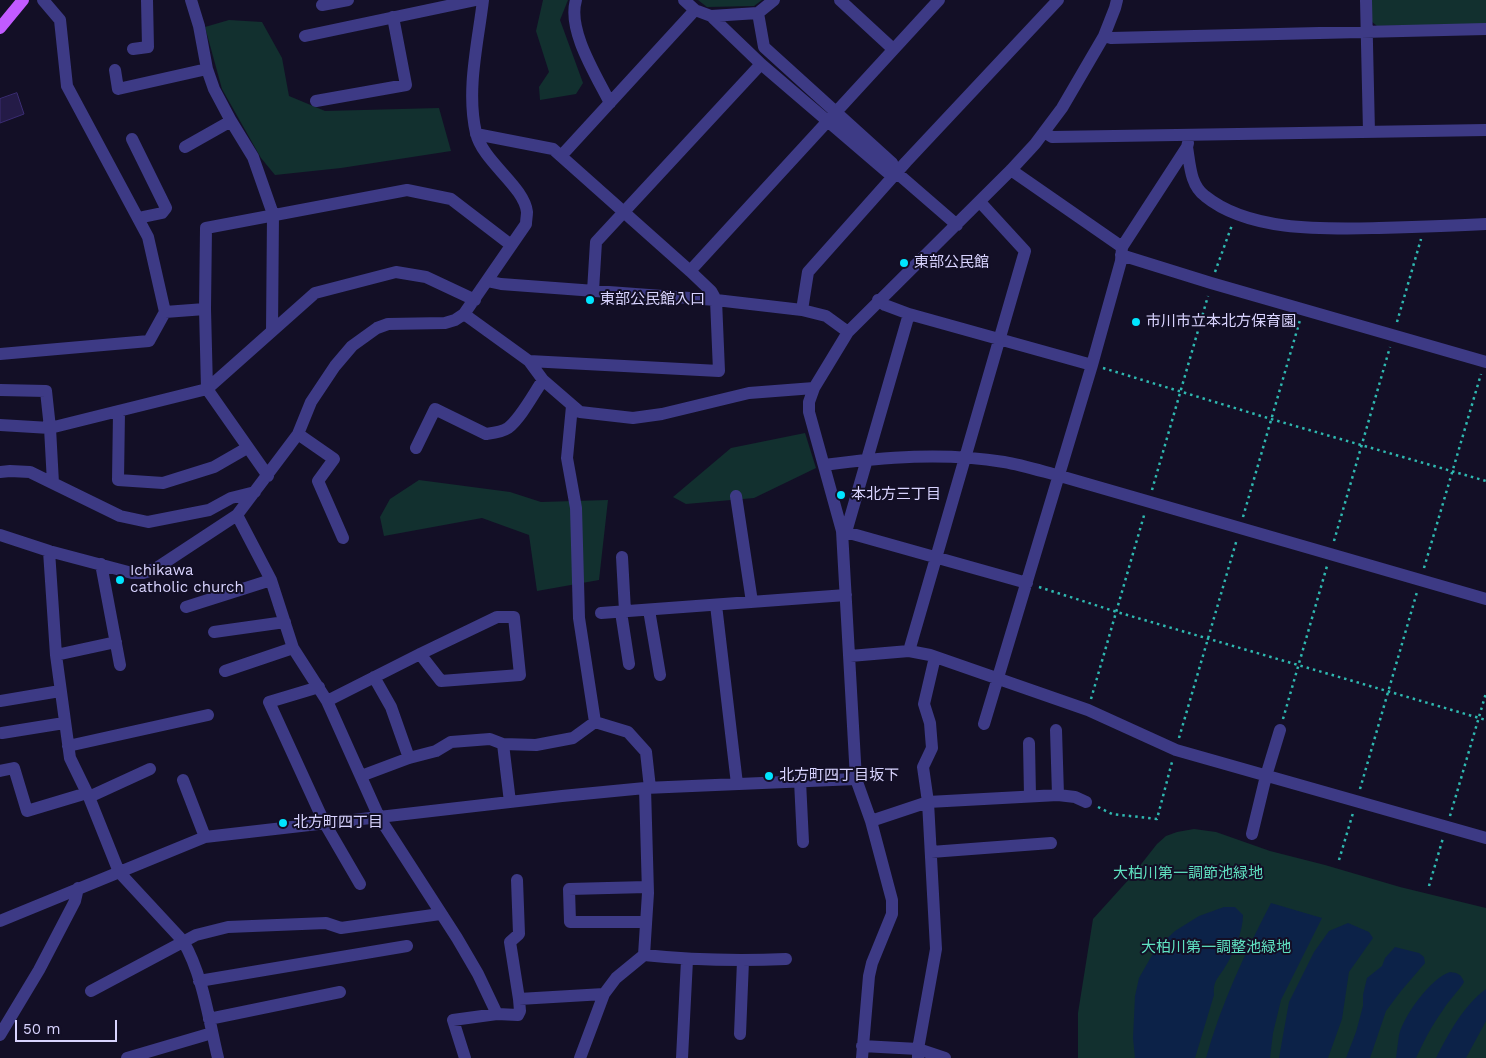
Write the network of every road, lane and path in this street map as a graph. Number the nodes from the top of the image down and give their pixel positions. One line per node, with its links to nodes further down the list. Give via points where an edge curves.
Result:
1 (23, 0): 21 (main road)
2 (43, 0): 49 (street, via 60,20 67,86)
3 (147, 0): 26 (street, via 148,47)
4 (191, 0): 29 (street)
5 (348, 0): 16 (street)
6 (476, 0): 20 (street)
7 (483, 0): 38 (street, via 474,74)
8 (576, 0): 32 (street, via 574,23 578,37)
9 (684, 0): 17 (street)
10 (774, 0): 18 (street)
11 (840, 0): 27 (street)
12 (939, 0): 27 (street)
13 (1058, 0): 44 (street)
14 (1117, 0): 25 (street)
15 (1366, 0): 23 (street)
16 (322, 6)
17 (695, 10): 19 (street); 32 (street)
18 (758, 13): 19 (street); 33 (street, via 764,47)
19 (711, 16): 28 (street)
20 (392, 17): 24 (street); 31 (street, via 406,85)
21 (0, 28)
22 (1486, 29): 23 (street)
23 (1367, 32): 25 (street); 37 (street)
24 (305, 36)
25 (1104, 36): 36 (street, via 1062,108)
26 (133, 49)
27 (893, 49): 33 (street)
28 (761, 64): 33 (street); 46 (street)
29 (207, 69): 30 (street, via 118,89); 34 (street)
30 (115, 70)
31 (316, 101)
32 (610, 103): 42 (street)
33 (830, 117): 44 (street, via 887,172); 55 (street)
34 (231, 121): 41 (street); 47 (street, via 252,157)
35 (1486, 130): 37 (street)
36 (1044, 132): 40 (street, via 1052,137); 43 (street)
37 (1369, 132): 40 (street)
38 (476, 134): 42 (street, via 553,149); 53 (street, via 489,159 520,195 527,211 526,224)
39 (132, 139): 49 (street, via 166,208 162,213)
40 (1188, 142): 48 (street, via 1194,182 1204,196); 54 (street)
41 (185, 147)
42 (562, 155): 46 (street)
43 (1012, 170): 45 (street); 54 (street)
44 (897, 173): 51 (street); 64 (street, via 808,272)
45 (980, 202): 51 (street); 71 (street, via 1026,251)
46 (625, 212): 55 (street); 58 (street, via 596,242)
47 (273, 214): 53 (street, via 407,190 452,199); 62 (street, via 206,228); 68 (street)
48 (1236, 214): 52 (street, via 1280,225 1339,228); 57 (path)
49 (138, 218): 65 (street, via 148,237)
50 (1486, 224): 52 (street)
51 (957, 225): 61 (street)
52 (1424, 226): 70 (path)
53 (511, 245): 56 (street)
54 (1122, 251): 57 (street); 75 (street)
55 (690, 271): 60 (street)
56 (487, 281): 58 (street); 59 (street)
57 (1211, 283): 63 (street)
58 (593, 291): 60 (street)
59 (475, 300): 66 (street); 68 (street, via 426,277 396,272 315,293)
60 (716, 300): 64 (street); 74 (street, via 719,371)
61 (878, 300): 67 (street); 69 (street)
62 (205, 309): 65 (street); 78 (street)
63 (1303, 309): 70 (street); 82 (path)
64 (802, 310): 69 (street, via 826,316)
65 (165, 312): 72 (street, via 149,341)
66 (464, 314): 74 (street); 85 (street, via 445,323 388,324 352,346 311,402)
67 (909, 314): 71 (street); 90 (street)
68 (272, 331): 78 (street)
69 (848, 332): 77 (street)
70 (1393, 335): 73 (street); 86 (path)
71 (1000, 340): 75 (street); 89 (street)
72 (0, 354)
73 (1485, 360): 93 (path)
74 (529, 361): 76 (street)
75 (1092, 365): 82 (path); 95 (street)
76 (543, 380): 80 (street); 88 (street, via 508,428 486,434 435,409 417,434)
77 (814, 388): 80 (street, via 749,393 633,418 580,412); 91 (street, via 809,412)
78 (207, 389): 81 (street); 87 (street)
79 (0, 390): 84 (street, via 46,391)
80 (572, 406): 147 (street, via 567,458 576,508 579,618)
81 (119, 412): 84 (street); 87 (street, via 118,480 163,483 214,467)
82 (1271, 420): 86 (path); 101 (path)
83 (0, 425): 84 (street)
84 (50, 428): 97 (street)
85 (298, 434): 94 (street); 104 (street, via 334,459 318,481)
86 (1361, 446): 93 (path); 106 (path)
87 (247, 448): 94 (street)
88 (416, 448)
89 (966, 458): 90 (street); 95 (street, via 1004,462); 108 (street)
90 (868, 459): 91 (street); 102 (street)
91 (824, 466): 102 (street)
92 (0, 472): 97 (street, via 30,472)
93 (1452, 472): 96 (path); 111 (path)
94 (268, 476): 98 (street)
95 (1060, 476): 101 (street); 112 (street)
96 (1486, 481)
97 (53, 482): 98 (street, via 120,516 148,522 209,510 231,498)
98 (255, 492): 100 (street)
99 (736, 496): 115 (street)
100 (237, 515): 109 (street, via 143,573); 110 (street)
101 (1240, 528): 106 (street); 123 (path)
102 (844, 532): 108 (street); 113 (street)
103 (0, 535): 105 (street)
104 (343, 538)
105 (49, 551): 109 (street); 128 (street)
106 (1330, 554): 111 (street); 133 (path)
107 (622, 557): 119 (street)
108 (936, 559): 112 (street); 126 (street)
109 (101, 564): 124 (street)
110 (271, 580): 117 (street); 121 (street)
111 (1420, 580): 114 (street); 140 (path)
112 (1027, 583): 123 (path); 137 (street)
113 (846, 595): 115 (street); 129 (street)
114 (1486, 599)
115 (752, 602): 116 (street)
116 (716, 605): 118 (street); 165 (street)
117 (186, 608)
118 (649, 610): 119 (street); 135 (street)
119 (623, 612): 120 (street); 131 (street)
120 (601, 613)
121 (285, 622): 122 (street); 125 (street)
122 (214, 632)
123 (1208, 638): 133 (path); 156 (path)
124 (116, 642): 128 (street); 132 (street)
125 (293, 648): 134 (street); 138 (street)
126 (909, 651): 129 (street); 130 (street)
127 (420, 654): 127 (street, via 441,681 520,676 514,617 498,617); 136 (street)
128 (56, 655): 139 (street)
129 (850, 656): 162 (street)
130 (935, 657): 137 (street); 172 (street, via 924,704 930,722 932,748 923,767)
131 (629, 664)
132 (120, 665)
133 (1298, 665): 140 (path); 151 (path)
134 (225, 671)
135 (660, 675)
136 (374, 677): 143 (street); 157 (street, via 391,707)
137 (998, 679): 149 (street); 156 (street, via 1088,710)
138 (319, 687): 143 (street); 176 (street, via 269,702)
139 (60, 691): 142 (street); 148 (street)
140 (1388, 691): 145 (path); 170 (path)
141 (1486, 693): 145 (path)
142 (0, 701)
143 (328, 701): 160 (street)
144 (208, 715): 155 (street)
145 (1479, 718): 146 (path); 177 (path)
146 (1486, 720)
147 (595, 722): 154 (street, via 573,738 536,745); 166 (street, via 628,732 646,752)
148 (64, 723): 152 (street); 155 (street)
149 (984, 724)
150 (1056, 730): 168 (street)
151 (1280, 730): 161 (street)
152 (2, 733)
153 (1029, 743): 169 (street)
154 (503, 744): 157 (street, via 490,739 451,742 436,751); 171 (street)
155 (68, 746): 167 (street, via 70,758)
156 (1176, 750): 161 (street); 173 (path, via 1157,819 1112,814)
157 (409, 758): 160 (street)
158 (150, 769): 167 (street)
159 (0, 771): 167 (street, via 14,768 27,811)
160 (361, 776): 174 (street)
161 (1266, 776): 170 (street); 178 (street)
162 (856, 779): 164 (street); 175 (street)
163 (183, 780): 179 (street)
164 (800, 781): 165 (street); 181 (street)
165 (736, 784): 166 (street)
166 (647, 788): 171 (street); 189 (street)
167 (88, 795): 185 (street)
168 (1058, 795): 169 (street); 173 (street)
169 (1030, 796): 172 (street)
170 (1356, 801): 177 (street); 184 (path)
171 (510, 802): 174 (street)
172 (928, 802): 175 (street); 183 (street)
173 (1086, 802)
174 (380, 817): 176 (street); 191 (street)
175 (871, 821): 210 (street, via 892,900 892,914 868,976)
176 (324, 822): 179 (street); 187 (street)
177 (1447, 826): 180 (street); 188 (path)
178 (1252, 834)
179 (205, 837): 185 (street)
180 (1486, 838)
181 (803, 842)
182 (1051, 843): 183 (street)
183 (931, 852): 211 (street, via 936,949)
184 (1339, 860)
185 (119, 872): 190 (street); 194 (street)
186 (517, 880): 204 (street, via 519,934 510,942)
187 (360, 884)
188 (1429, 886)
189 (647, 887): 193 (street); 193 (street, via 569,889 570,922)
190 (78, 888): 192 (street); 209 (street, via 75,901 39,970)
191 (440, 914): 194 (street, via 341,928 326,923 228,927 196,935); 205 (street, via 458,938)
192 (0, 921)
193 (646, 922): 196 (street)
194 (183, 942): 200 (street); 201 (street)
195 (407, 946): 200 (street)
196 (644, 955): 198 (street); 203 (street, via 616,978)
197 (786, 959): 199 (street)
198 (687, 960): 199 (street); 216 (street)
199 (743, 961): 208 (street)
200 (199, 981): 206 (street)
201 (91, 991)
202 (340, 992): 206 (street)
203 (604, 994): 204 (street); 215 (street)
204 (518, 999): 205 (street, via 518,1016)
205 (498, 1014): 214 (street, via 453,1020)
206 (209, 1019): 207 (street)
207 (212, 1033): 212 (street); 213 (street)
208 (740, 1034)
209 (0, 1035)
210 (862, 1052): 211 (street)
211 (918, 1053): 217 (street)
212 (127, 1058)
213 (218, 1058)
214 (465, 1058)
215 (580, 1058)
216 (682, 1058)
217 (945, 1058)

